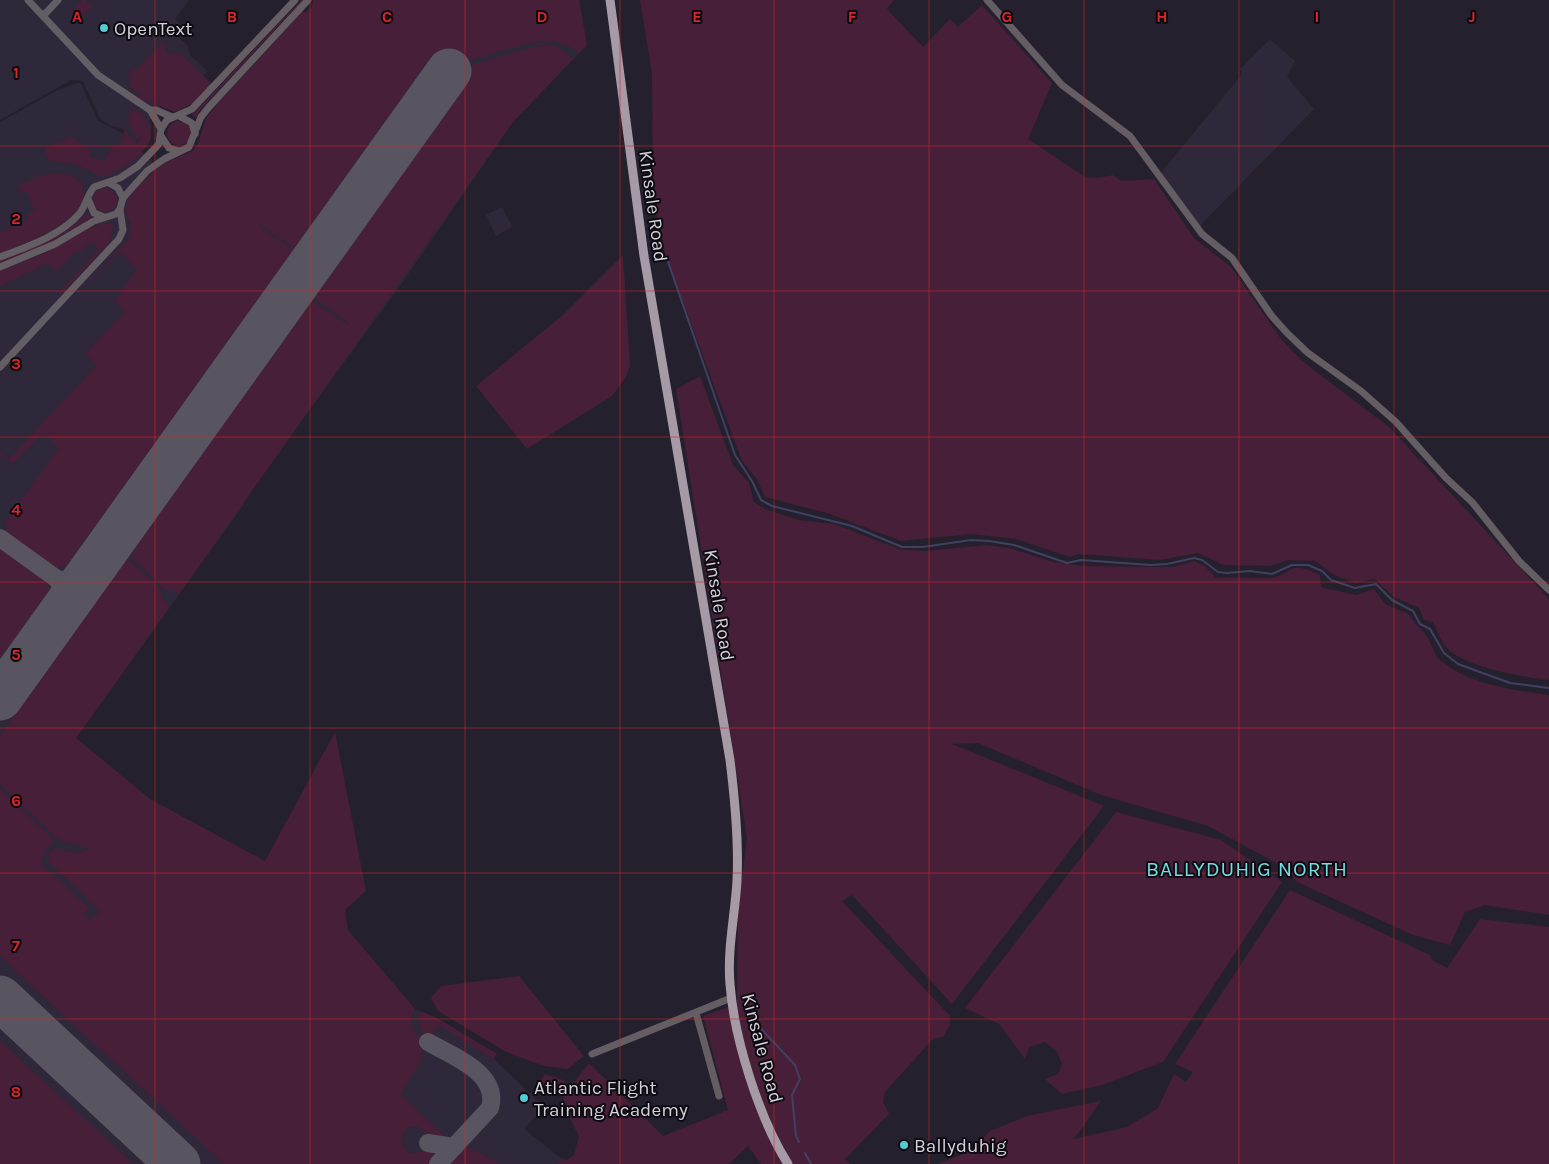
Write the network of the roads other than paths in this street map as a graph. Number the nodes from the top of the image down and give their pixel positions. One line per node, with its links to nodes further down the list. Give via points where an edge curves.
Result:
1 (28, 0): 8 (street)
2 (58, 0): 8 (street)
3 (295, 0): 11 (street, via 192,109)
4 (308, 0): 13 (street, via 209,106 198,124)
5 (604, 0): 9 (main road, Kinsale Road)
6 (610, 0): 9 (main road, Kinsale Road)
7 (987, 0): 24 (street, via 1062,85 1130,136 1202,234 1232,258 1287,333 1308,354 1379,406 1472,502 1520,561)
8 (44, 15): 10 (street, via 98,75)
9 (614, 46): 25 (main road, Kinsale Road, via 644,256 736,807)
10 (150, 110): 11 (street); 12 (street)
11 (175, 117): 12 (street); 13 (street, via 192,123)
12 (161, 132): 14 (street, via 165,145); 15 (street, via 157,147 138,166)
13 (195, 137): 14 (street, via 189,147)
14 (179, 151): 16 (street, via 147,171)
15 (108, 183): 16 (street, via 118,188); 17 (street, via 94,187)
16 (123, 198): 18 (street)
17 (88, 199): 19 (street, via 94,213); 21 (street, via 79,214 60,229)
18 (120, 210): 19 (street); 20 (street)
19 (111, 216): 20 (street); 22 (street, via 94,221 55,244)
20 (122, 220): 23 (street, via 123,230 119,239)
21 (0, 257)
22 (0, 267)
23 (0, 367)
24 (1549, 590)
25 (731, 998): 26 (street); 29 (main road, Kinsale Road, via 756,1092 770,1130)
26 (696, 1013): 27 (street); 28 (street)
27 (592, 1054)
28 (719, 1096)
29 (788, 1164)

